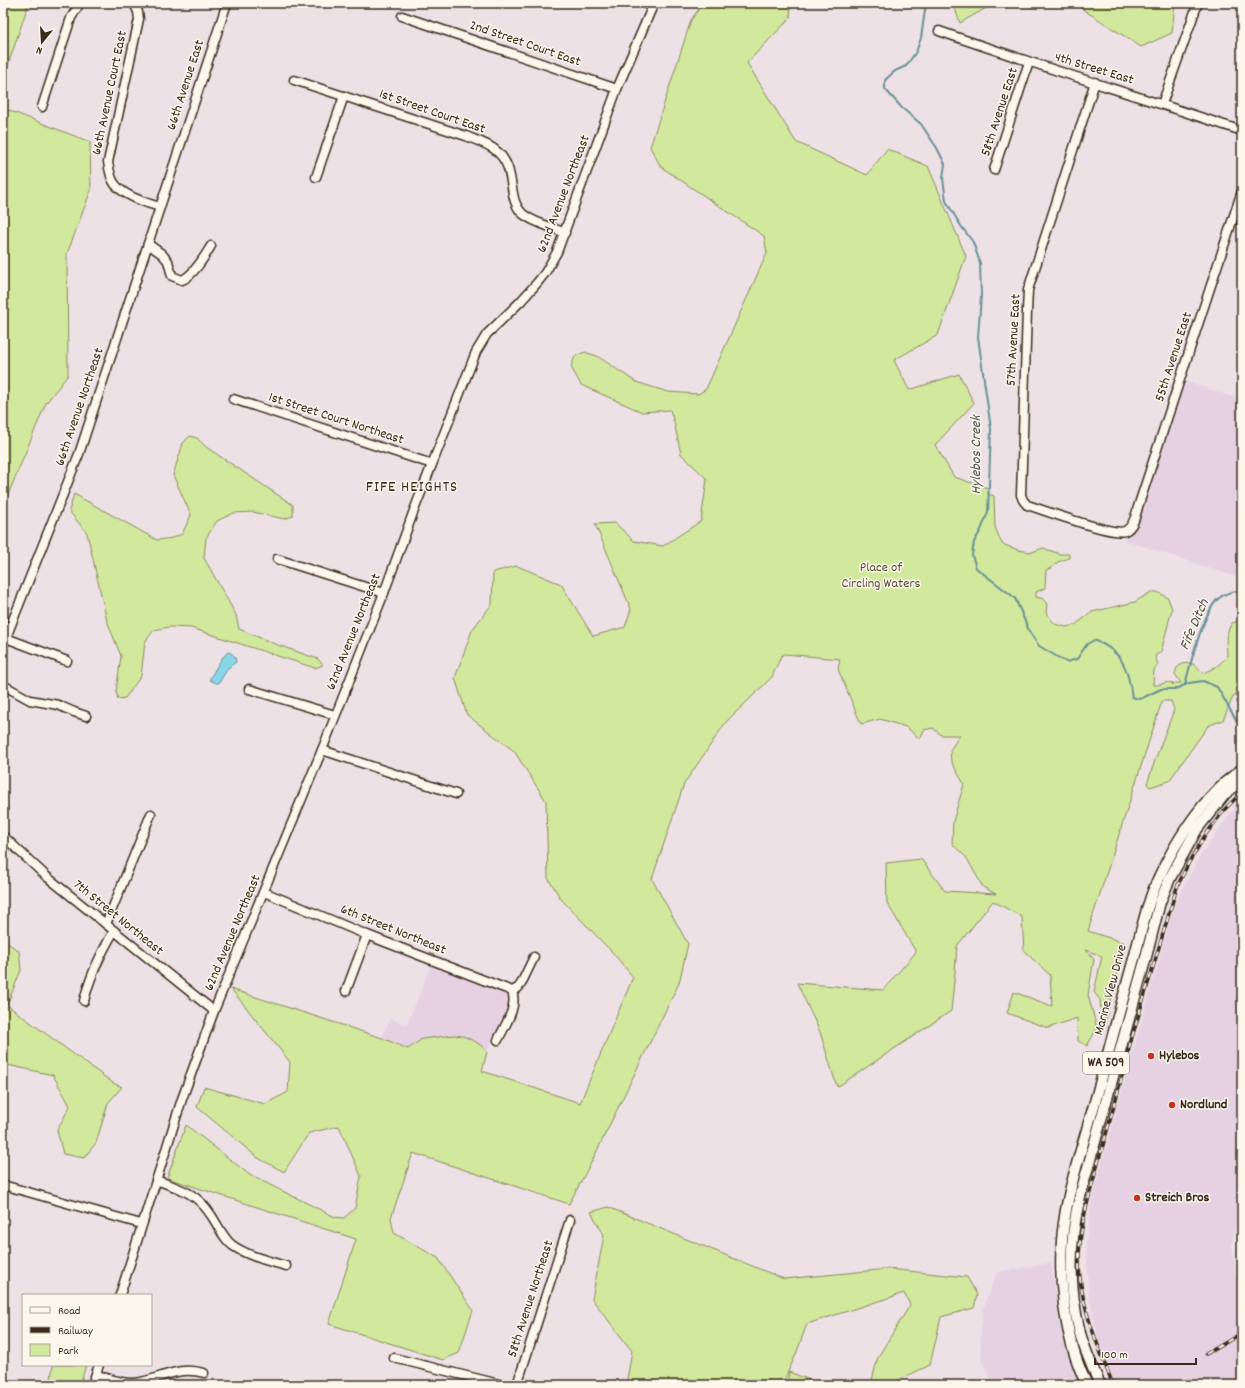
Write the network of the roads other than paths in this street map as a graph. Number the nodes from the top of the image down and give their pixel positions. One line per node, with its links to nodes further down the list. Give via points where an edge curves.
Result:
1 (80, 3): 14 (street, via 71,18)
2 (134, 3): 20 (street, 66th Avenue Court East, via 139,19 108,162 113,182 117,186 134,197)
3 (227, 3): 17 (street, 66th Avenue East)
4 (654, 3): 11 (street, 62nd Avenue Northeast)
5 (1198, 3): 13 (street)
6 (402, 16): 11 (street, 2nd Street Court East)
7 (939, 31): 8 (street, 4th Street East)
8 (1030, 62): 10 (street, 4th Street East); 16 (street, 58th Avenue East)
9 (294, 80): 12 (street, 1st Street Court East)
10 (1095, 82): 13 (street, 4th Street East); 26 (street, 57th Avenue East, via 1028,290 1022,495 1027,505 1108,530)
11 (617, 89): 21 (street, 62nd Avenue Northeast)
12 (344, 96): 18 (street); 21 (street, 1st Street Court East, via 466,136 494,149 504,159 510,171 515,200 523,213)
13 (1162, 104): 15 (street, 4th Street East)
14 (42, 107)
15 (1242, 131)
16 (994, 170)
17 (170, 174): 20 (street, 66th Avenue Northeast)
18 (316, 177)
19 (1242, 191): 26 (street, 55th Avenue East, via 1138,507 1132,524)
20 (160, 207): 22 (street, 66th Avenue Northeast)
21 (565, 233): 25 (street, 62nd Avenue Northeast, via 545,273 487,334 476,352)
22 (148, 244): 23 (street, via 168,261 172,276 182,280 194,270); 29 (street, 66th Avenue Northeast, via 79,454)
23 (211, 246)
24 (232, 399): 25 (street, 1st Street Court Northeast)
25 (432, 464): 28 (street, 62nd Avenue Northeast)
26 (1126, 530)
27 (277, 559): 28 (street)
28 (384, 593): 34 (street, 62nd Avenue Northeast)
29 (4, 642): 30 (street)
30 (67, 661)
31 (3, 685): 33 (street, via 30,700 49,702)
32 (249, 689): 34 (street)
33 (86, 716)
34 (335, 716): 35 (street, 62nd Avenue Northeast)
35 (322, 750): 38 (street); 41 (street, 62nd Avenue Northeast)
36 (1242, 769): 64 (main road, Marine View Drive / WA 509, via 1219,788 1194,818 1160,874 1151,896 1073,1177 1062,1233 1063,1290 1076,1358)
37 (1242, 778): 65 (main road, Marine View Drive / WA 509, via 1225,794 1197,829 1173,871 1160,902 1080,1196 1074,1232 1072,1288 1081,1334)
38 (456, 794)
39 (151, 814): 42 (street)
40 (6, 839): 42 (street, 7th Street Northeast)
41 (264, 892): 44 (street, 6th Street Northeast); 49 (street, 62nd Avenue Northeast)
42 (106, 924): 43 (street, 7th Street Northeast)
43 (114, 931): 48 (street, via 88,985); 49 (street, 7th Street Northeast)
44 (367, 935): 46 (street, 6th Street Northeast); 47 (street)
45 (534, 957): 46 (street, via 521,984)
46 (512, 990): 50 (street, via 513,1008)
47 (346, 991)
48 (84, 1001)
49 (214, 1012): 51 (street, 62nd Avenue Northeast)
50 (498, 1040)
51 (156, 1180): 54 (street, 62nd Avenue Northeast); 55 (street, via 185,1190 199,1201 232,1245 246,1253)
52 (3, 1185): 54 (street)
53 (570, 1220): 63 (street, 58th Avenue Northeast)
54 (141, 1224): 56 (street, 62nd Avenue Northeast)
55 (286, 1266)
56 (120, 1294)
57 (394, 1358): 62 (street)
58 (99, 1366): 60 (street)
59 (204, 1373): 60 (street, via 185,1370 132,1383)
60 (96, 1375): 61 (street)
61 (92, 1385)
62 (503, 1385)
63 (517, 1385)
64 (1087, 1385)
65 (1100, 1385)

